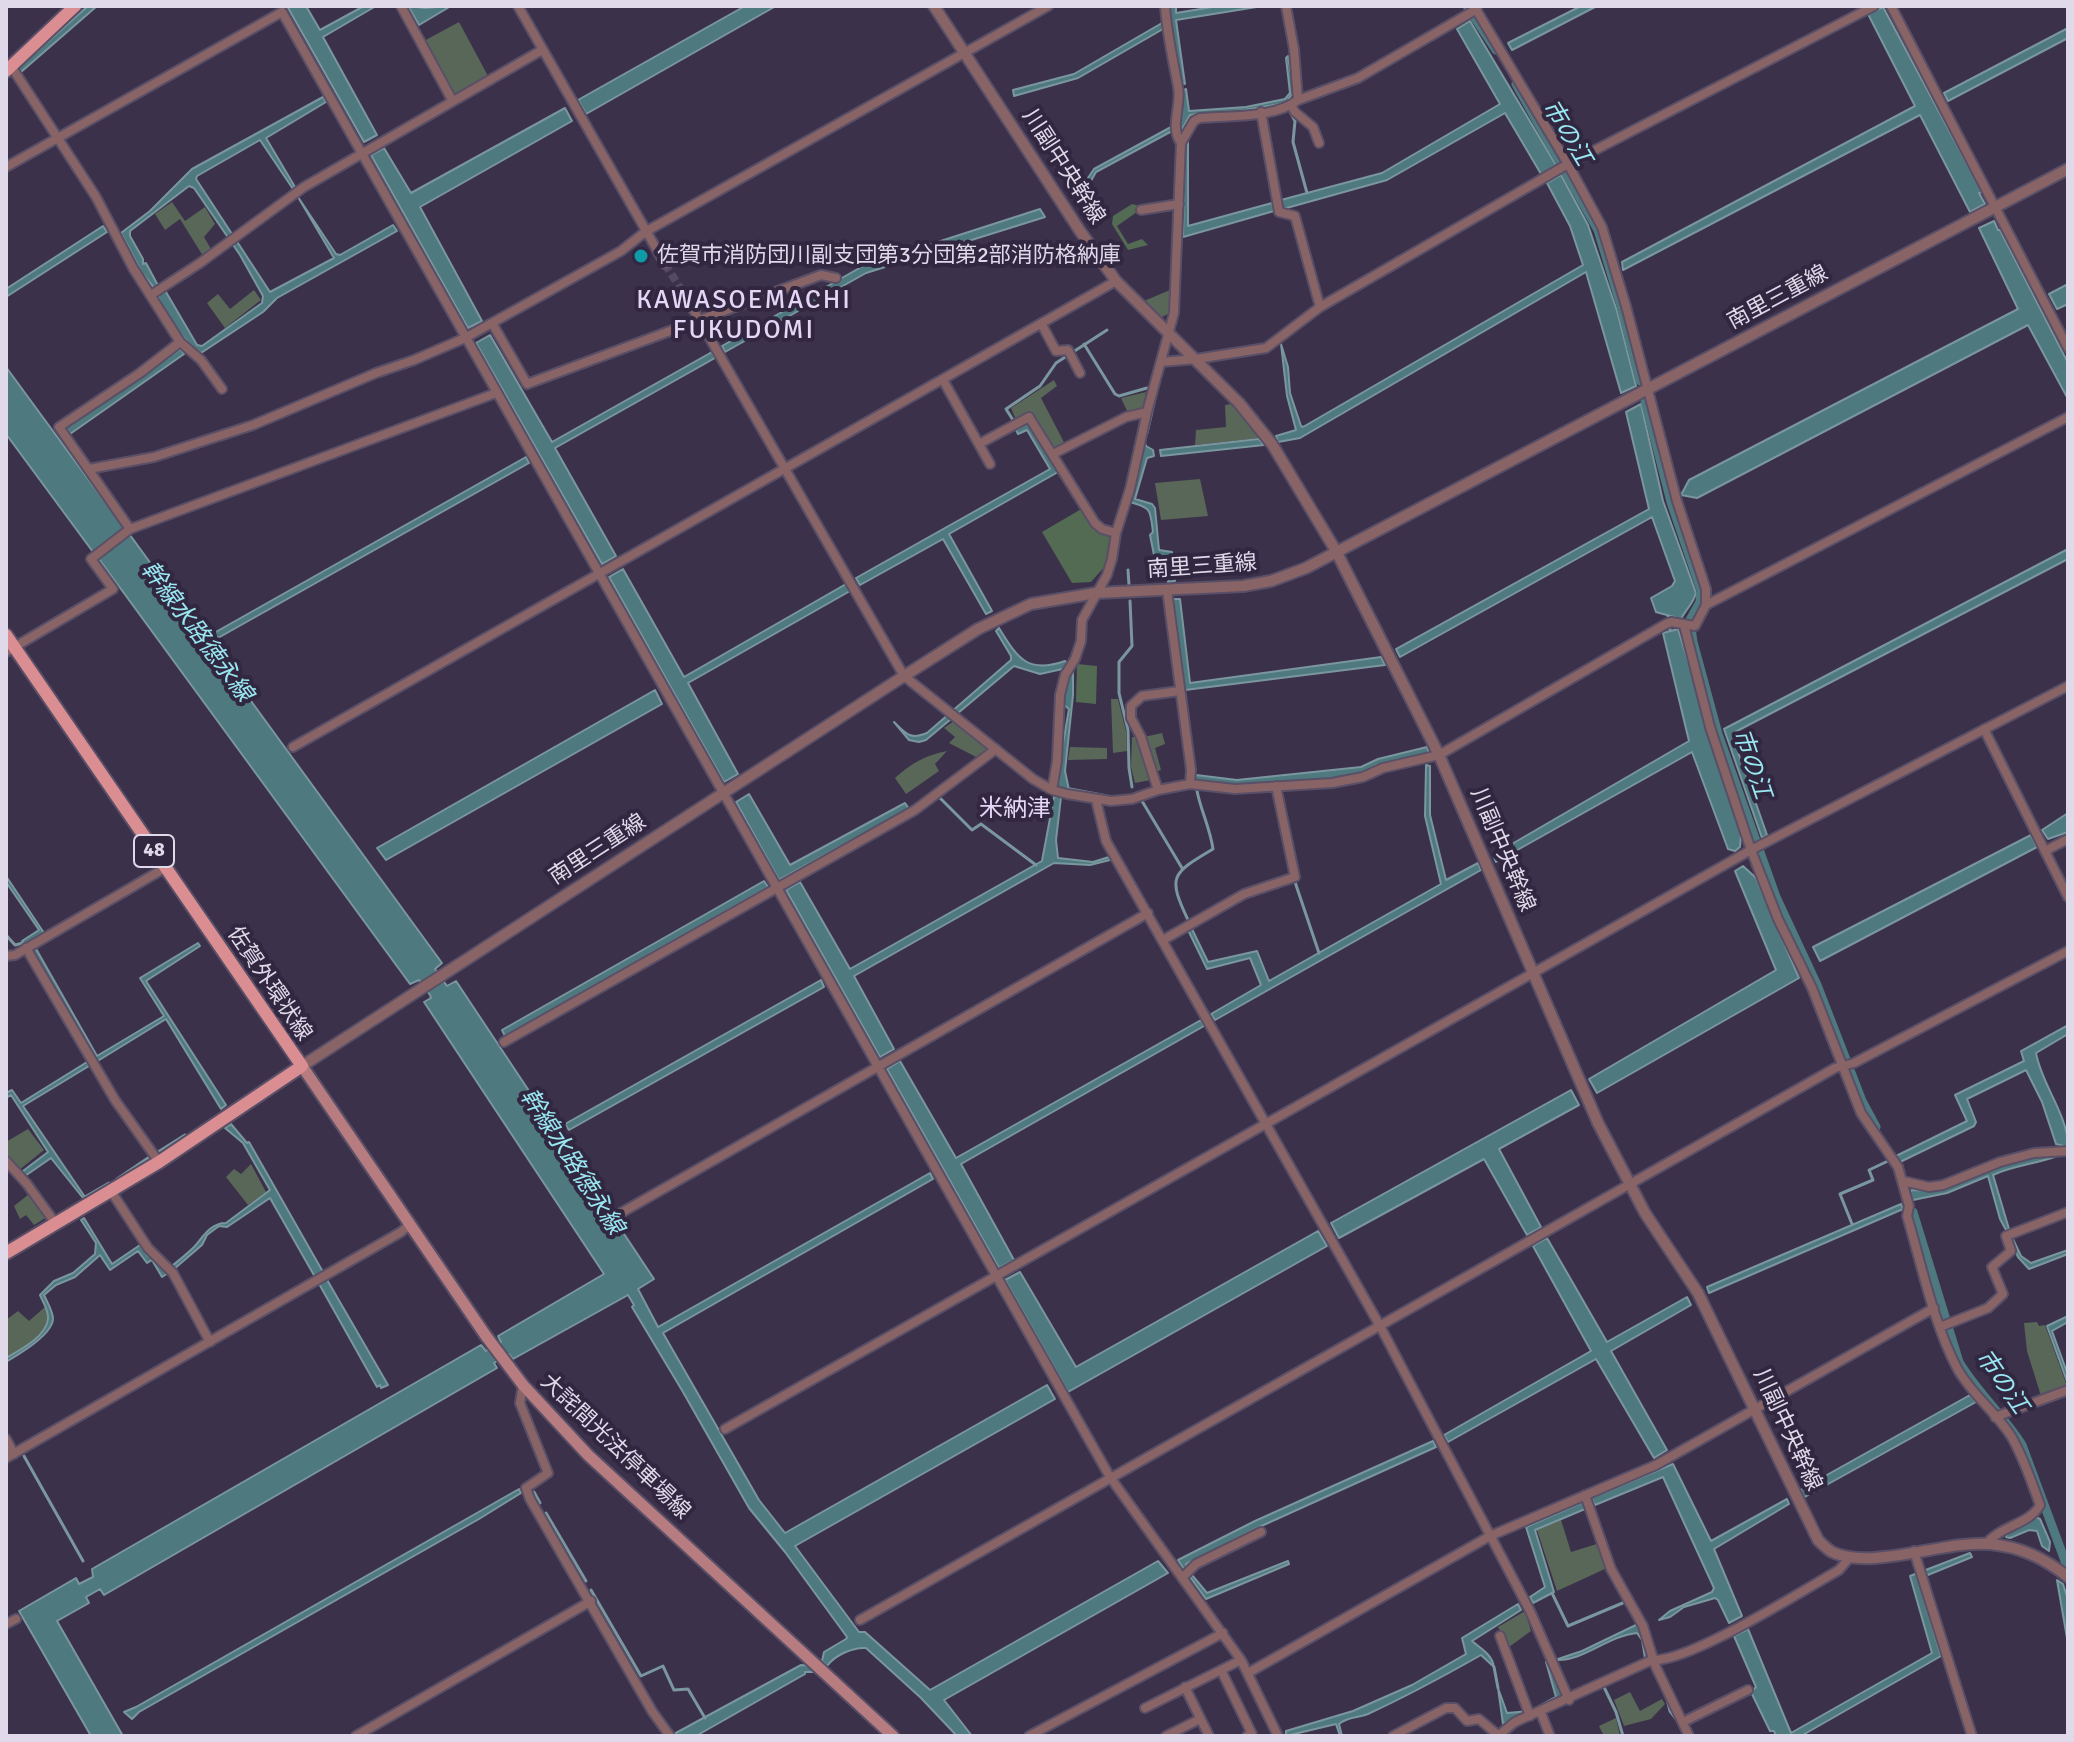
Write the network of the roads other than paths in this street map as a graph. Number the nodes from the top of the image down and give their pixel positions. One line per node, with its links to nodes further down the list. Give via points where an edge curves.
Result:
1 (75, 6): 14 (main road)
2 (401, 6): 15 (street)
3 (518, 6): 12 (street)
4 (934, 6): 13 (street, 川副中央幹線)
5 (1048, 6): 13 (street)
6 (1165, 6): 19 (street)
7 (1286, 6): 16 (street, via 1294,49)
8 (1874, 6): 23 (street)
9 (1891, 6): 26 (street)
10 (1476, 8): 16 (street, via 1358,78); 23 (street)
11 (280, 9): 18 (street); 21 (street)
12 (542, 50): 15 (street); 28 (street)
13 (965, 52): 28 (street); 31 (street, 川副中央幹線)
14 (9, 69): 18 (street)
15 (452, 100): 21 (street)
16 (1294, 103): 17 (street); 20 (street)
17 (1261, 112): 19 (street, via 1200,118); 34 (street, via 1279,212 1295,216)
18 (58, 138): 22 (street); 32 (street, via 133,268)
19 (1181, 143): 25 (street)
20 (1319, 143)
21 (361, 152): 32 (street); 39 (street)
22 (6, 167)
23 (1564, 167): 34 (street); 47 (street, via 1602,227)
24 (2068, 169): 26 (street, 南里三重線)
25 (1179, 204): 27 (street); 38 (street)
26 (1995, 207): 41 (street); 47 (street, 南里三重線)
27 (1141, 210)
28 (645, 232): 29 (street); 36 (street, via 621,251)
29 (665, 264)
30 (836, 278): 35 (street, via 821,275)
31 (1116, 281): 37 (street); 38 (street, 川副中央幹線)
32 (156, 291): 40 (street)
33 (689, 302): 35 (street)
34 (1320, 307): 42 (street, via 1266,348)
35 (699, 319): 36 (street, via 527,384); 55 (street)
36 (492, 323): 39 (street)
37 (1042, 325): 44 (street, via 1056,351 1070,353); 45 (street)
38 (1169, 335): 42 (street, 川副中央幹線); 43 (street)
39 (465, 338): 48 (street); 54 (street, via 253,425 154,457)
40 (180, 342): 46 (street); 54 (street, via 59,427)
41 (2068, 348)
42 (1196, 359): 43 (street); 58 (street, 川副中央幹線, via 1272,444)
43 (1161, 362): 49 (street)
44 (1080, 373)
45 (943, 380): 51 (street); 55 (street)
46 (222, 389)
47 (1648, 389): 58 (street, 南里三重線); 62 (street, via 1706,589)
48 (496, 393): 56 (street); 59 (street)
49 (1147, 412): 52 (street, via 1126,417); 57 (street)
50 (2068, 417): 62 (street)
51 (979, 444): 52 (street, via 1029,417); 53 (street)
52 (1053, 454): 57 (street, via 1095,523)
53 (990, 464)
54 (89, 469): 56 (street)
55 (785, 469): 59 (street); 66 (street)
56 (130, 529): 65 (street, via 91,559 113,589)
57 (1116, 533): 61 (street, via 1112,559)
58 (1336, 551): 60 (street, 南里三重線, via 1271,581); 72 (street, 川副中央幹線)
59 (599, 574): 70 (street); 77 (street)
60 (1167, 590): 61 (street, 南里三重線); 68 (street)
61 (1096, 593): 66 (street, 南里三重線, via 1031,604 1001,616); 75 (street, via 1082,620 1081,641 1060,695)
62 (1706, 605): 63 (street, via 1695,626)
63 (1684, 625): 72 (street, via 1668,623); 80 (street, via 1710,727)
64 (6, 635): 65 (main road, 佐賀外環状線 / 48)
65 (10, 650): 82 (main road, 佐賀外環状線 / 48)
66 (904, 676): 71 (street); 77 (street, 南里三重線)
67 (2068, 686): 69 (street)
68 (1179, 691): 73 (street); 76 (street, via 1142,696 1131,706)
69 (1984, 729): 80 (street); 81 (street)
70 (293, 747)
71 (996, 749): 75 (street); 83 (street, via 915,810)
72 (1439, 755): 74 (street, via 1348,780); 90 (street, 川副中央幹線)
73 (1190, 780): 74 (street, via 1235,789); 76 (street)
74 (1276, 786): 86 (street, via 1295,877 1244,894)
75 (1052, 790): 78 (street)
76 (1158, 790): 78 (street, via 1132,799)
77 (724, 793): 83 (street); 92 (street, 南里三重線)
78 (1096, 800): 85 (street, via 1106,841)
79 (2068, 839): 81 (street)
80 (1751, 850): 90 (street); 94 (street)
81 (2047, 850): 84 (street)
82 (165, 868): 87 (street); 92 (main road, 佐賀外環状線 / 48)
83 (776, 888): 91 (street); 93 (street)
84 (2068, 897)
85 (1148, 913): 86 (street); 93 (street)
86 (1163, 940): 95 (street)
87 (26, 948): 89 (street); 98 (street, via 115,1100)
88 (2068, 951): 94 (street)
89 (6, 956)
90 (1532, 973): 95 (street); 100 (street, 川副中央幹線)
91 (504, 1042)
92 (302, 1066): 98 (main road, 佐賀外環状線); 105 (main road, 大詫間光法停車場線)
93 (878, 1066): 103 (street); 107 (street)
94 (1843, 1067): 99 (street, via 1861,1113); 100 (street)
95 (1267, 1124): 107 (street); 109 (street)
96 (2068, 1151): 99 (street, via 2023,1155 1943,1185)
97 (6, 1161): 104 (street)
98 (159, 1162): 101 (main road, 佐賀外環状線)
99 (1903, 1181): 108 (street, via 1907,1216)
100 (1629, 1184): 109 (street); 114 (street, 川副中央幹線, via 1698,1293)
101 (111, 1191): 104 (main road, 佐賀外環状線); 111 (street, via 148,1248 173,1273)
102 (2068, 1212): 110 (street, via 2006,1236 2011,1251 1992,1267 2003,1294 1988,1308)
103 (619, 1214)
104 (56, 1224): 106 (main road, 佐賀外環状線)
105 (409, 1225): 111 (street); 112 (main road, 大詫間光法停車場線)
106 (6, 1253)
107 (997, 1278): 116 (street); 119 (street)
108 (1934, 1308): 110 (street); 114 (street)
109 (1380, 1326): 119 (street); 122 (street)
110 (1940, 1327): 115 (street, via 1965,1381)
111 (210, 1342): 118 (street)
112 (523, 1385): 128 (street, via 520,1403 548,1473 526,1488); 149 (main road, 大詫間光法停車場線, via 588,1455)
113 (2068, 1390): 115 (street)
114 (1755, 1409): 120 (street, via 1656,1465); 125 (street, 川副中央幹線, via 1818,1540)
115 (2000, 1415): 123 (street, via 2040,1505)
116 (725, 1429)
117 (6, 1439): 118 (street)
118 (10, 1456)
119 (1110, 1477): 127 (street); 130 (street)
120 (1585, 1495): 122 (street); 135 (street, via 1611,1569 1648,1637)
121 (1261, 1532): 127 (street, via 1196,1564)
122 (1490, 1536): 137 (street); 140 (street)
123 (1986, 1544): 124 (street); 126 (street, via 2031,1554)
124 (1914, 1551): 125 (street); 158 (street)
125 (1850, 1557): 135 (street, via 1839,1570 1727,1634)
126 (2066, 1575)
127 (1182, 1578): 132 (street)
128 (591, 1601): 146 (street); 148 (street)
129 (16, 1619): 131 (street)
130 (860, 1620)
131 (6, 1624)
132 (1223, 1633): 134 (street); 150 (street)
133 (1500, 1636): 142 (street)
134 (1241, 1660): 136 (street); 137 (street)
135 (1652, 1660): 140 (street); 145 (street)
136 (1221, 1670): 138 (street); 153 (street, via 1252,1734)
137 (1248, 1673): 154 (street)
138 (1185, 1687): 141 (street); 144 (street)
139 (1748, 1690): 145 (street)
140 (1569, 1700): 143 (street)
141 (1145, 1708)
142 (1529, 1713): 143 (street); 156 (street)
143 (1541, 1713): 157 (street)
144 (1200, 1719): 151 (street); 152 (street)
145 (1683, 1722): 147 (street)
146 (669, 1735)
147 (1687, 1735)
148 (356, 1736)
149 (893, 1736)
150 (1029, 1736)
151 (1166, 1736)
152 (1209, 1736)
153 (1247, 1736)
154 (1278, 1736)
155 (1393, 1736): 156 (street, via 1446,1708 1455,1708 1467,1721 1479,1719)
156 (1499, 1736)
157 (1550, 1736)
158 (1972, 1736)

